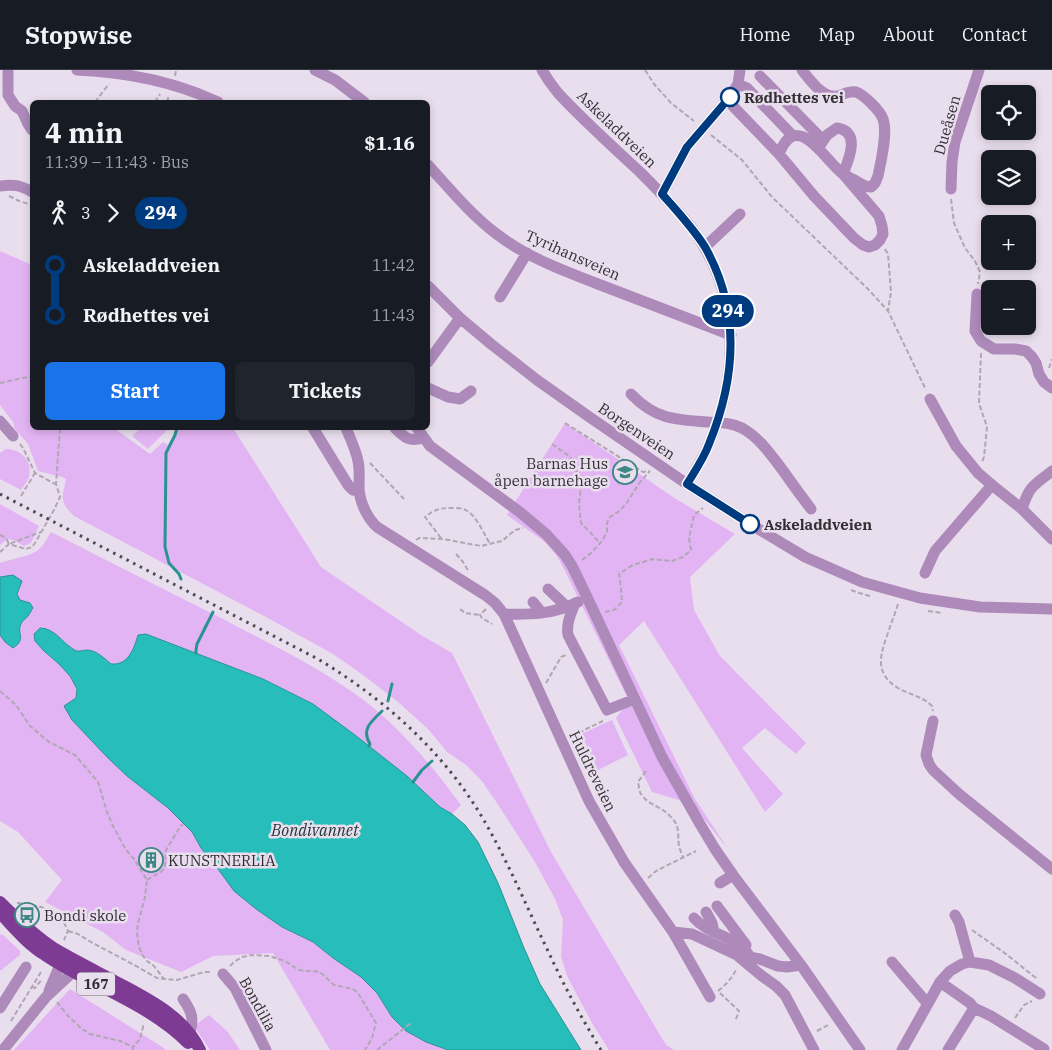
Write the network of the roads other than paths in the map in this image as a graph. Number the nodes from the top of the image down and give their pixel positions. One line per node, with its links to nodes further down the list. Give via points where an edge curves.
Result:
1 (8, 70): 14 (street, via 8,95 15,106)
2 (77, 70): 3 (street)
3 (81, 70): 11 (street, via 160,82)
4 (315, 70): 12 (street)
5 (542, 70): 23 (street, Askeladdveien, via 569,105)
6 (740, 70): 10 (street)
7 (802, 70): 20 (street, via 829,96 857,92 883,118 884,138 875,183 866,187)
8 (979, 70): 22 (street, Dueåsen, via 955,142)
9 (762, 73): 10 (street, via 753,86); 17 (street)
10 (743, 86): 13 (street); 16 (street)
11 (213, 100)
12 (361, 100)
13 (728, 101): 18 (street); 23 (street, via 687,147)
14 (27, 114): 15 (street)
15 (30, 127)
16 (793, 136): 17 (street); 18 (street, via 786,140)
17 (820, 144): 20 (street); 20 (street, via 837,128 849,134 852,143)
18 (779, 154): 20 (street, via 854,238 869,247 875,245 883,234 879,216)
19 (430, 167): 27 (street, Tyrihansveien, via 466,207)
20 (843, 174)
21 (2, 189): 24 (street, via 12,184 19,185)
22 (951, 189)
23 (662, 194): 26 (street, Askeladdveien)
24 (30, 195)
25 (740, 214): 26 (street)
26 (705, 247): 32 (street, Askeladdveien, via 722,288)
27 (527, 253): 30 (street); 32 (street, Tyrihansveien, via 597,284)
28 (430, 288): 31 (street, Borgenveien)
29 (978, 294): 34 (street, via 975,331 981,342 994,349 1026,351 1036,363 1044,382)
30 (500, 297)
31 (460, 318): 33 (street); 47 (street, Borgenveien, via 538,380)
32 (731, 335): 40 (street, Askeladdveien, via 726,392)
33 (430, 359)
34 (1052, 388)
35 (430, 389): 36 (street, via 448,397 460,398)
36 (472, 392)
37 (631, 394): 40 (street, via 652,412 667,418)
38 (930, 399): 48 (street, via 956,446)
39 (0, 421): 45 (street)
40 (717, 422): 47 (street, Askeladdveien, via 709,445); 50 (street, via 739,427 759,441)
41 (314, 430): 49 (street, Huldreveien, via 348,486)
42 (347, 430): 49 (street, Huldreveien, via 357,458)
43 (397, 430): 44 (street, via 408,439 415,440)
44 (420, 433): 57 (street, via 439,454 528,518 557,546 572,566)
45 (13, 436)
46 (1052, 471): 51 (street, via 1032,486)
47 (687, 484): 60 (street, Borgenveien, via 805,557 862,582 928,600 980,607)
48 (992, 485): 51 (street); 53 (street, via 935,551)
49 (359, 491): 55 (street, Huldreveien, via 373,523)
50 (811, 509)
51 (1022, 509): 52 (street)
52 (1052, 539)
53 (925, 573)
54 (470, 574): 55 (street)
55 (476, 589): 62 (street, Huldreveien)
56 (548, 589): 59 (street)
57 (587, 597): 59 (street); 63 (street)
58 (533, 602): 61 (street)
59 (571, 605): 61 (street); 63 (street, via 568,635 607,710)
60 (1052, 609)
61 (542, 612): 62 (street)
62 (504, 614): 73 (street, Huldreveien, via 588,801 624,862)
63 (635, 698): 66 (street, via 662,757)
64 (933, 721): 65 (street, via 926,756 933,770)
65 (1052, 869)
66 (733, 875): 67 (street); 79 (street)
67 (720, 884)
68 (0, 902): 81 (main road, 167)
69 (717, 906): 76 (street, via 746,945)
70 (706, 912): 74 (street)
71 (0, 913): 80 (main road, 167, via 32,946)
72 (957, 919): 78 (street)
73 (673, 932): 75 (street); 85 (street, Huldreveien)
74 (714, 932): 75 (street, via 692,920); 76 (street, via 738,944)
75 (698, 937): 76 (street)
76 (743, 955): 79 (street, via 778,966); 97 (street, via 785,995)
77 (892, 962): 89 (street)
78 (970, 962): 84 (street, via 950,970); 86 (street, via 989,965)
79 (800, 964): 98 (street)
80 (60, 965): 81 (main road, 167); 87 (street)
81 (74, 965): 87 (street); 92 (main road, 167, via 157,1004); 94 (main road, 167, via 151,1014)
82 (26, 967): 90 (street)
83 (223, 974): 96 (street, Bondilia, via 235,988)
84 (940, 982): 89 (street); 91 (street)
85 (714, 994)
86 (1040, 994)
87 (50, 998): 93 (street)
88 (183, 999): 92 (street, via 191,1010 193,1023)
89 (927, 1003): 99 (street)
90 (0, 1008)
91 (974, 1008): 100 (street); 101 (street)
92 (190, 1033): 95 (main road, 167)
93 (3, 1046)
94 (196, 1050)
95 (200, 1050)
96 (266, 1050)
97 (814, 1050)
98 (860, 1050)
99 (902, 1050)
100 (948, 1050)
101 (1044, 1050)

